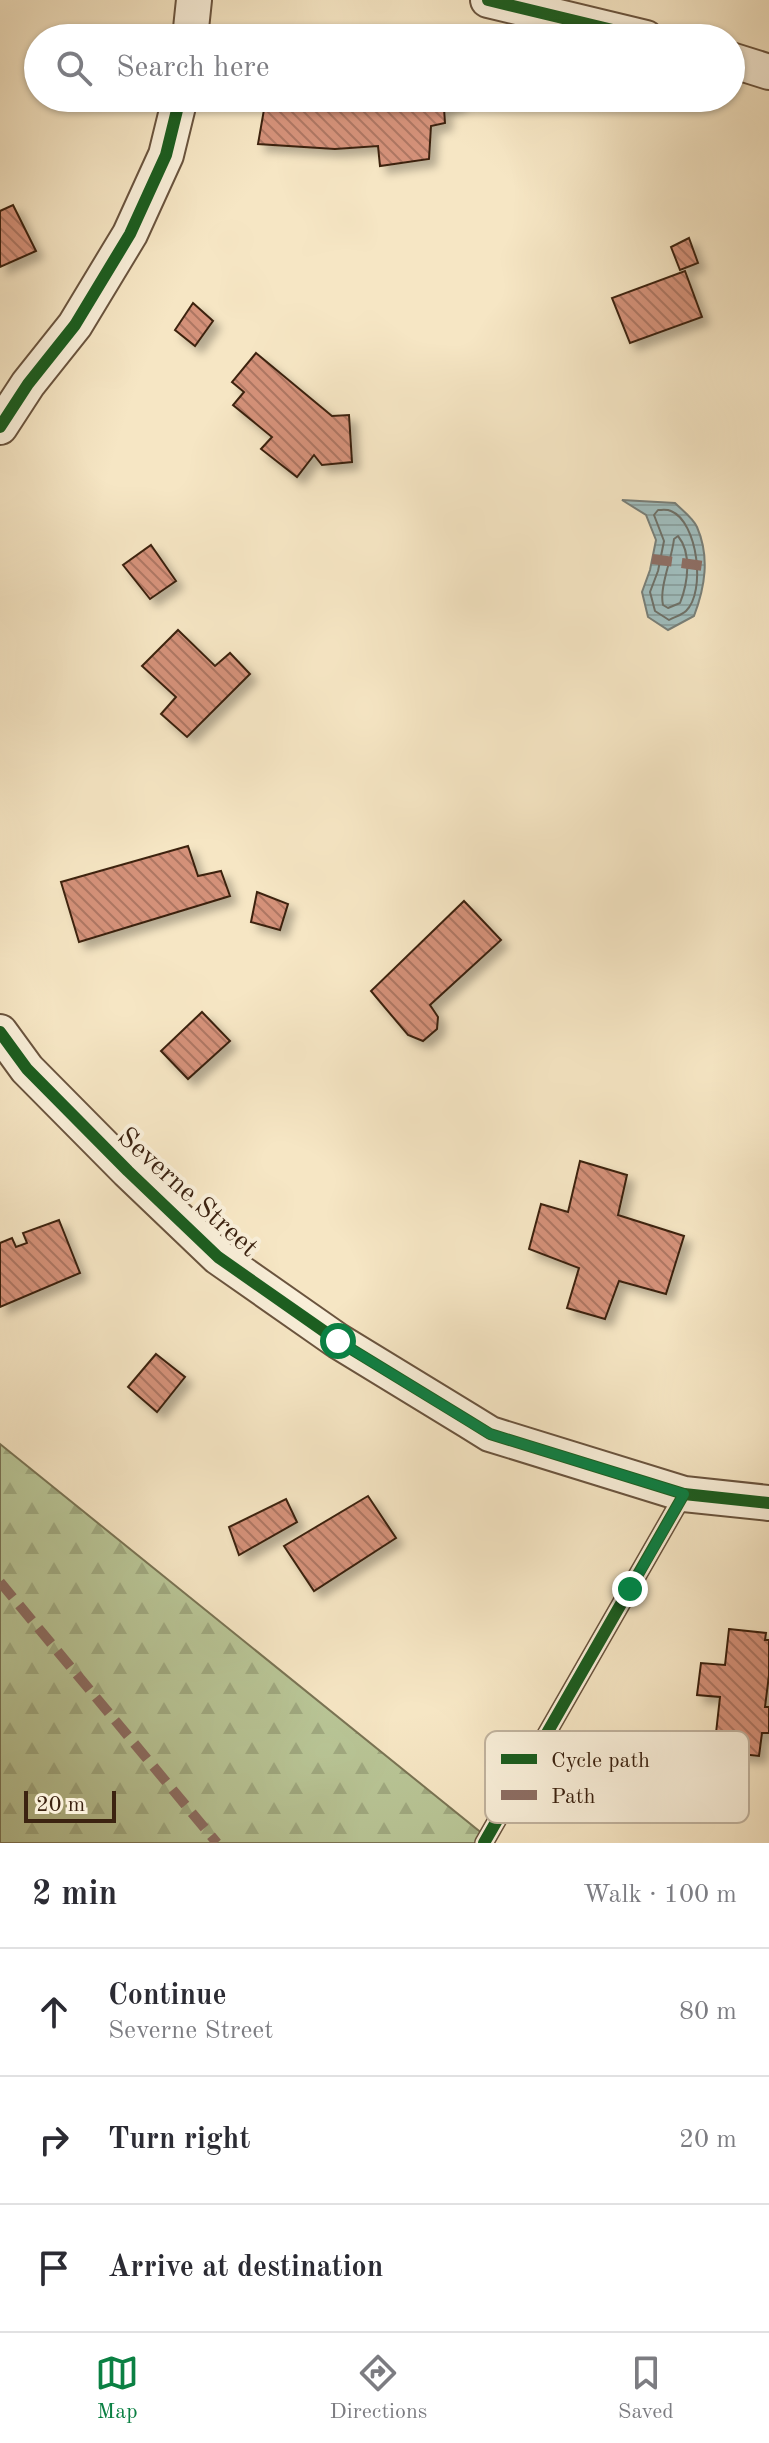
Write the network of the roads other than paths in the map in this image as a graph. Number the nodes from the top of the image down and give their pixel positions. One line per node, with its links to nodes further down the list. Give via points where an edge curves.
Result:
1 (194, 0): 3 (street)
2 (488, 0): 4 (street)
3 (191, 24)
4 (588, 24)
5 (745, 64): 6 (street)
6 (769, 72)
7 (177, 112): 8 (street, via 166,155 130,234 75,325)
8 (0, 427)
9 (0, 1032): 10 (street, Severne Street, via 27,1069 218,1257 338,1341 490,1434)
10 (684, 1494): 11 (street, Severne Street); 12 (lane)
11 (769, 1503)
12 (548, 1731)
13 (495, 1823): 14 (lane)
14 (484, 1843)

